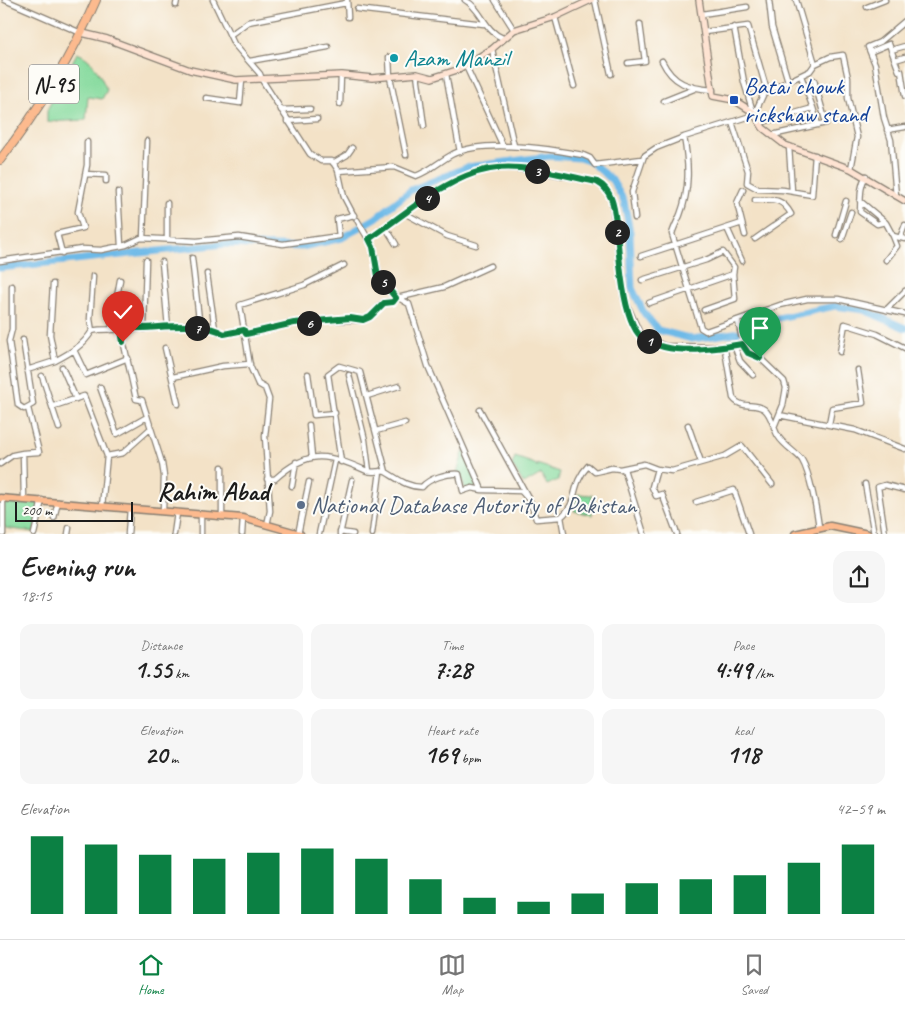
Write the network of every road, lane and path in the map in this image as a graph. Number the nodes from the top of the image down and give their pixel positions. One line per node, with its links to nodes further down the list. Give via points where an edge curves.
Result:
1 (5, 0): 25 (street)
2 (96, 0): 25 (highway, N-95)
3 (213, 0): 26 (street)
4 (465, 0): 20 (street)
5 (495, 0): 23 (street)
6 (591, 0): 18 (main road)
7 (596, 0): 45 (street)
8 (699, 0): 16 (main road)
9 (769, 0): 52 (street, via 772,27)
10 (796, 0): 40 (street)
11 (885, 0): 14 (street)
12 (347, 2): 17 (street); 26 (street, via 248,22)
13 (747, 7): 16 (street)
14 (867, 7)
15 (357, 9): 20 (street)
16 (702, 14): 24 (main road)
17 (348, 17)
18 (555, 17): 23 (main road); 53 (street)
19 (905, 21): 32 (street, via 880,42 868,47)
20 (484, 24): 27 (street, via 493,34)
21 (640, 24): 38 (street, via 645,61)
22 (734, 27): 24 (street); 56 (street, via 748,26); 64 (street, via 744,82)
23 (514, 30): 27 (main road)
24 (704, 32): 55 (main road)
25 (82, 33): 49 (main road, via 108,39 190,70); 84 (highway, N-95, via 60,76)
26 (230, 35): 37 (street)
27 (503, 38): 30 (main road)
28 (905, 46): 31 (street)
29 (328, 47): 37 (street)
30 (492, 49): 39 (main road); 78 (street)
31 (891, 50): 32 (street, via 890,44); 35 (street)
32 (870, 52): 72 (street)
33 (389, 57): 48 (street)
34 (905, 57): 35 (street)
35 (895, 60): 42 (street)
36 (662, 61): 54 (street, via 678,83)
37 (250, 62): 50 (street)
38 (628, 63)
39 (465, 64): 44 (main road); 77 (street)
40 (816, 64): 47 (street); 87 (street, via 843,55 857,137)
41 (905, 70): 42 (street)
42 (899, 71): 57 (street)
43 (417, 74): 44 (main road, via 432,78); 48 (main road); 70 (street)
44 (446, 74): 81 (street)
45 (611, 74)
46 (342, 75): 48 (main road); 50 (main road); 60 (street)
47 (801, 76): 52 (street); 61 (street)
48 (390, 77): 83 (street)
49 (242, 80): 50 (main road); 58 (street, via 240,103)
50 (262, 80): 63 (street)
51 (814, 80): 69 (street, via 826,123)
52 (788, 81): 56 (street)
53 (574, 86)
54 (695, 88): 55 (street); 59 (street)
55 (713, 90): 64 (main road, via 714,96 734,100)
56 (767, 91): 64 (street)
57 (905, 94)
58 (206, 98)
59 (664, 101)
60 (340, 104)
61 (813, 108): 68 (street); 69 (street)
62 (310, 109): 63 (street)
63 (281, 110): 66 (street)
64 (754, 114): 67 (street); 68 (main road)
65 (317, 119): 66 (street)
66 (287, 121): 86 (street, via 310,154 321,161)
67 (732, 122): 74 (street); 93 (street, via 748,171 746,183 758,189)
68 (760, 123): 73 (main road)
69 (818, 125): 73 (street)
70 (424, 126)
71 (905, 127): 72 (street)
72 (887, 130): 95 (street, via 891,140)
73 (772, 135): 79 (main road)
74 (684, 136): 85 (street, via 656,148); 121 (street, via 688,183 681,214 672,232)
75 (147, 141): 113 (street)
76 (87, 142): 89 (street)
77 (503, 146): 78 (street); 81 (street)
78 (514, 146): 85 (street, via 583,155 595,165)
79 (789, 147): 82 (main road); 93 (street)
80 (352, 148): 86 (street)
81 (460, 152): 88 (street, via 416,176 394,167)
82 (815, 155): 87 (main road); 93 (street, via 812,195)
83 (406, 156)
84 (1, 157)
85 (642, 159): 104 (street, via 632,192)
86 (333, 163): 88 (street)
87 (851, 169): 90 (main road)
88 (338, 171): 103 (street, via 344,197)
89 (85, 174): 91 (street, via 106,175); 123 (street, via 78,212 83,228 57,234)
90 (866, 176): 95 (main road); 98 (street)
91 (106, 181)
92 (743, 190): 105 (street, via 737,203)
93 (792, 191)
94 (118, 192): 122 (street)
95 (896, 197): 99 (main road)
96 (755, 200): 117 (street, via 771,198 791,214)
97 (846, 201): 111 (street)
98 (860, 201): 98 (street, via 860,212 876,224 885,222)
99 (905, 202)
100 (167, 203): 116 (street)
101 (851, 212): 118 (street)
102 (406, 214): 108 (street); 120 (street, via 447,236); 161 (street, via 450,183 490,169 528,170 597,182 607,189 612,200 624,298 641,336 665,346)
103 (356, 218): 114 (street); 116 (street, via 337,219 339,236 297,243 239,237 197,241)
104 (636, 218)
105 (742, 223): 109 (street); 110 (street)
106 (886, 223): 112 (street)
107 (905, 225): 115 (street)
108 (386, 228): 114 (street); 119 (street)
109 (726, 228): 121 (street); 129 (street)
110 (746, 235)
111 (836, 235)
112 (893, 236): 115 (street); 127 (street, via 897,246)
113 (143, 238): 116 (street); 122 (street)
114 (368, 238): 143 (street, via 373,247 378,276)
115 (902, 238)
116 (167, 239)
117 (755, 239)
118 (842, 239)
119 (396, 244)
120 (476, 245)
121 (675, 245): 124 (street); 133 (street)
122 (121, 246): 123 (street)
123 (62, 253): 128 (street)
124 (640, 256)
125 (192, 258): 150 (street)
126 (146, 260): 151 (street)
127 (886, 260)
128 (0, 261)
129 (742, 261)
130 (162, 262): 149 (street)
131 (344, 265): 154 (street, via 304,285 240,306)
132 (490, 266): 143 (street, via 444,287)
133 (682, 267): 135 (street, via 723,252 734,267); 138 (street); 141 (street)
134 (207, 274): 152 (street)
135 (733, 274): 141 (street); 145 (street, via 735,299)
136 (93, 276): 155 (street)
137 (120, 280): 153 (street)
138 (642, 280)
139 (53, 284): 166 (street, via 50,334)
140 (12, 286): 182 (street, via 12,329 8,342 18,405)
141 (689, 290): 144 (street); 148 (street, via 699,326 706,331)
142 (905, 291): 146 (street)
143 (396, 298): 154 (street, via 363,320 325,320 276,326 246,334); 216 (street, via 409,304 428,366)
144 (649, 303)
145 (704, 310)
146 (886, 310): 147 (street); 148 (street, via 838,299 807,299 780,305)
147 (905, 314)
148 (738, 323): 158 (street)
149 (168, 327): 150 (street); 151 (street)
150 (200, 328): 152 (street)
151 (144, 329): 156 (street)
152 (215, 329): 154 (street, via 224,334)
153 (111, 330): 155 (street); 156 (street)
154 (244, 330): 167 (street)
155 (92, 331): 163 (street, via 87,340)
156 (121, 331): 165 (street)
157 (22, 340): 169 (street)
158 (742, 343): 159 (street); 185 (street, via 748,353 760,358 784,381 784,405)
159 (734, 346): 161 (street); 173 (street, via 740,361)
160 (165, 348): 175 (street)
161 (726, 348): 193 (street, via 733,398 742,406 766,410)
162 (905, 348): 164 (street, via 877,334 845,324)
163 (74, 350): 165 (street, via 86,375); 166 (street)
164 (840, 352)
165 (128, 358): 186 (street, via 136,399 141,399)
166 (55, 361): 169 (street)
167 (250, 364): 175 (street); 210 (street, via 268,399 265,436)
168 (62, 366): 179 (street)
169 (27, 370): 182 (street, via 33,404)
170 (858, 370): 188 (street, via 863,403 832,408)
171 (308, 374): 184 (street, via 314,415)
172 (349, 375): 207 (street)
173 (753, 375)
174 (42, 376): 181 (street)
175 (173, 377): 180 (street)
176 (399, 386): 178 (street)
177 (100, 387): 186 (street, via 116,434)
178 (367, 396): 184 (street, via 360,372 339,366 328,374); 194 (street)
179 (76, 399): 181 (street); 197 (street, via 84,396)
180 (178, 404)
181 (54, 406): 191 (street)
182 (28, 408): 196 (street, via 38,452)
183 (480, 410): 221 (street)
184 (335, 413): 201 (street)
185 (779, 414): 188 (street); 193 (street)
186 (147, 417): 192 (street)
187 (405, 423): 194 (street)
188 (829, 424): 195 (street, via 855,430)
189 (309, 425): 198 (street)
190 (688, 425): 202 (street)
191 (59, 428)
192 (151, 428): 197 (street, via 122,453); 226 (street, via 164,476)
193 (774, 428): 236 (street, via 790,451 802,459)
194 (376, 431): 209 (street)
195 (905, 450)
196 (23, 452): 203 (street); 219 (street)
197 (107, 456): 224 (street)
198 (312, 457): 199 (street); 200 (street)
199 (335, 460): 201 (street); 248 (street)
200 (296, 462): 210 (street, via 275,479); 215 (street)
201 (341, 462): 207 (street)
202 (701, 462): 206 (street, via 672,471); 213 (street, via 725,456 742,446)
203 (0, 464)
204 (222, 467): 229 (street)
205 (624, 469): 206 (street, via 644,464); 230 (street, via 595,472 588,466 578,477 570,510); 253 (street)
206 (657, 469): 254 (street, via 652,487 656,496 662,494)
207 (369, 471): 208 (street)
208 (380, 472): 209 (street); 251 (street)
209 (386, 472): 216 (street, via 414,487 422,487 429,480 450,473 459,474 463,491 472,488)
210 (267, 479): 235 (street, via 270,511)
211 (352, 480): 239 (street)
212 (309, 482): 247 (street)
213 (772, 484)
214 (865, 484): 258 (street)
215 (292, 486)
216 (482, 490): 221 (street, via 521,491)
217 (905, 490): 259 (street, via 884,485 878,487)
218 (2, 498): 219 (main road); 240 (street)
219 (24, 499): 220 (main road)
220 (42, 500): 222 (main road); 241 (street)
221 (530, 501): 230 (street, via 536,519)
222 (58, 502): 224 (main road); 231 (street)
223 (696, 502): 233 (street, via 734,490)
224 (102, 506): 225 (main road)
225 (130, 509): 226 (main road); 243 (street)
226 (163, 512): 227 (main road)
227 (177, 513): 228 (main road); 244 (street)
228 (201, 515): 229 (main road); 245 (street)
229 (222, 517): 232 (main road)
230 (561, 517): 252 (street)
231 (54, 518)
232 (243, 518): 235 (main road); 246 (street)
233 (744, 521): 234 (street); 255 (street)
234 (738, 523)
235 (267, 525): 238 (main road)
236 (819, 527): 256 (main road); 257 (main road, via 842,527)
237 (69, 528): 242 (street)
238 (289, 532): 247 (main road)
239 (340, 533): 249 (street)
240 (3, 534)
241 (34, 534)
242 (68, 534)
243 (128, 534)
244 (174, 534)
245 (201, 534)
246 (242, 534)
247 (299, 534)
248 (320, 534)
249 (353, 534)
250 (365, 534): 251 (street)
251 (371, 534)
252 (564, 534)
253 (644, 534)
254 (677, 534)
255 (749, 534)
256 (794, 534)
257 (868, 534)
258 (874, 534)
259 (885, 534)

